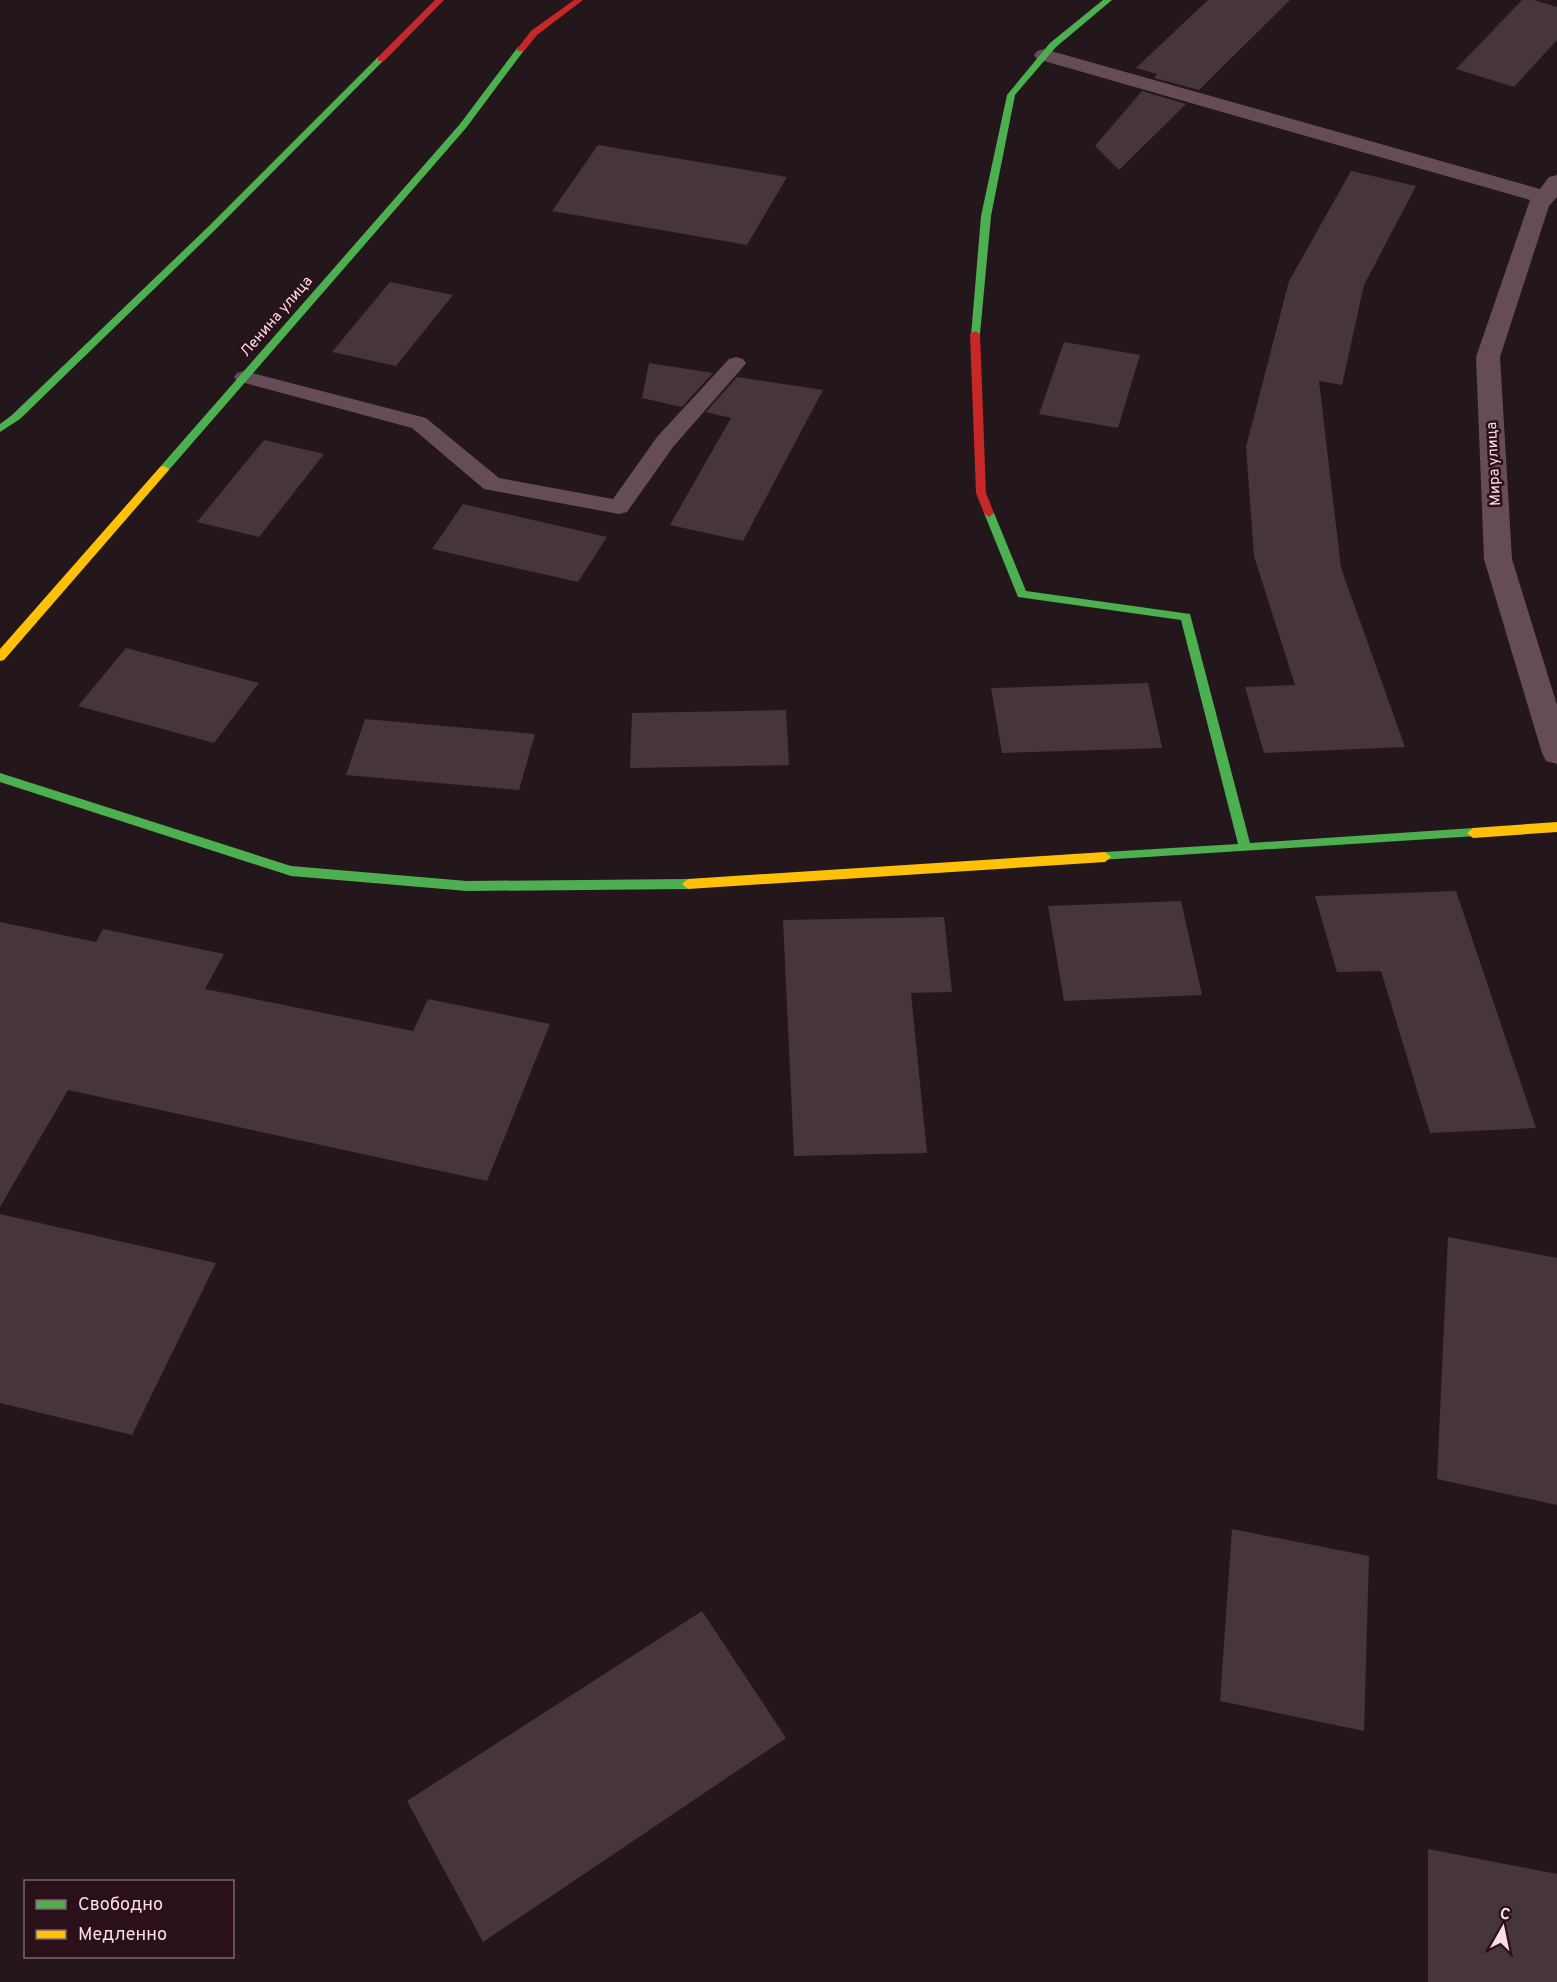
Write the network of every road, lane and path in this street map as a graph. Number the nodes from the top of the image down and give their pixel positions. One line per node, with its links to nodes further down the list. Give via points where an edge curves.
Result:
1 (440, 0): 8 (street, via 204,236)
2 (579, 0): 7 (street, Ленина улица, via 534,33 463,126)
3 (1108, 0): 4 (street)
4 (1044, 55): 5 (street); 13 (street, via 1011,95 986,216 975,330 981,493 1022,594 1186,616)
5 (1551, 190): 10 (street, Мира улица, via 1538,205 1488,357 1498,560)
6 (736, 363): 7 (lane, via 665,442 619,507 492,484 419,423)
7 (244, 377): 9 (street, Ленина улица)
8 (0, 429)
9 (0, 657)
10 (1557, 753)
11 (0, 777): 13 (street, via 291,871 467,886 707,884)
12 (1557, 827): 13 (street)
13 (1245, 848)

